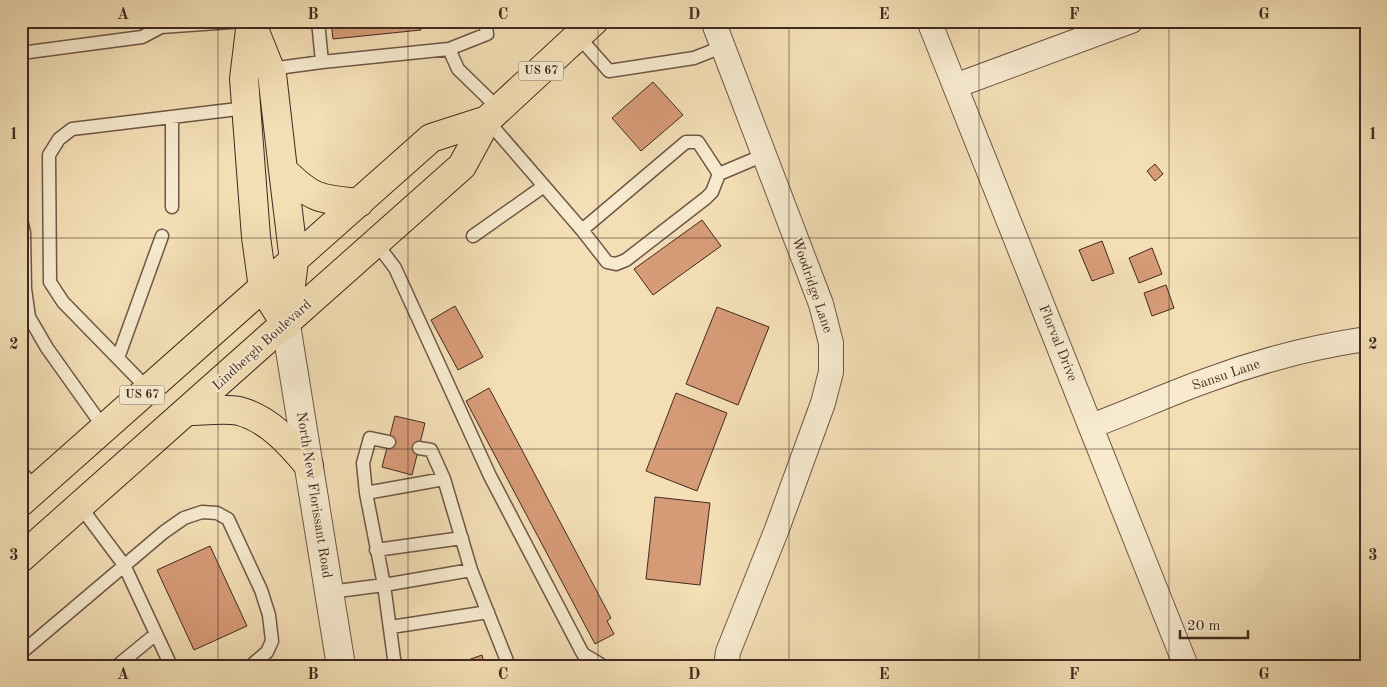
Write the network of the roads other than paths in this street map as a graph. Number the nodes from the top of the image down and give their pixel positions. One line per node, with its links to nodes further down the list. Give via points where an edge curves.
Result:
1 (245, 21): 11 (lane, via 160,27 142,37)
2 (251, 21): 13 (main road, North New Florissant Road); 15 (main road, North New Florissant Road, via 244,79)
3 (318, 21): 12 (lane)
4 (485, 21): 10 (lane, via 486,34)
5 (712, 21): 9 (street, Woodridge Lane)
6 (929, 21): 14 (street, Florval Drive)
7 (1131, 21): 14 (street)
8 (586, 28): 9 (lane, via 609,71 694,58); 16 (main road, Lindbergh Boulevard / US 67)
9 (722, 46): 18 (street, Woodridge Lane)
10 (449, 49): 12 (lane); 16 (lane, via 458,69)
11 (21, 53)
12 (322, 62): 13 (lane)
13 (270, 69): 19 (main road, North New Florissant Road)
14 (955, 86): 37 (street, Florval Drive)
15 (246, 108): 17 (lane); 30 (main road, North New Florissant Road)
16 (493, 114): 21 (lane); 22 (main road, Lindbergh Boulevard / US 67, via 431,138); 28 (main road, Lindbergh Boulevard / US 67, via 462,166)
17 (172, 117): 23 (lane); 34 (lane, via 72,128 58,139 49,155 50,282 63,302)
18 (764, 155): 20 (lane); 64 (street, Woodridge Lane, via 821,304 831,343 831,372 823,403 728,652)
19 (284, 170): 22 (main road, via 312,194); 29 (main road, North New Florissant Road)
20 (719, 174): 25 (lane, via 698,142 686,142); 25 (lane, via 706,198 626,260 616,264 607,262)
21 (544, 186): 25 (lane); 27 (lane)
22 (359, 203): 29 (main road, Lindbergh Boulevard / US 67)
23 (172, 207)
24 (21, 219): 31 (lane, via 24,232)
25 (582, 230)
26 (162, 236): 34 (lane)
27 (473, 236)
28 (376, 243): 32 (main road, Lindbergh Boulevard / US 67); 63 (lane, via 394,268 490,476 583,654)
29 (294, 261): 30 (main road, Lindbergh Boulevard / US 67); 32 (main road, North New Florissant Road)
30 (263, 288): 32 (main road, North New Florissant Road); 35 (main road, Lindbergh Boulevard / US 67)
31 (23, 290): 38 (lane, via 28,317)
32 (286, 325): 36 (main road, Lindbergh Boulevard / US 67); 41 (street, North New Florissant Road)
33 (1366, 339): 37 (street, Sansu Lane, via 1256,364)
34 (118, 358): 35 (lane)
35 (148, 389): 38 (main road, Lindbergh Boulevard / US 67)
36 (188, 411): 41 (main road, via 238,410 263,420); 45 (main road, Lindbergh Boulevard / US 67)
37 (1091, 426): 65 (street, Florval Drive)
38 (104, 428): 43 (main road, Lindbergh Boulevard / US 67)
39 (389, 442): 44 (lane, via 370,438 363,463)
40 (419, 448): 42 (lane, via 431,450)
41 (310, 466): 52 (street, North New Florissant Road)
42 (444, 479): 44 (lane); 46 (lane)
43 (26, 488)
44 (366, 493): 47 (lane)
45 (80, 506): 48 (main road, Lindbergh Boulevard / US 67); 49 (lane)
46 (462, 538): 47 (lane); 50 (lane)
47 (376, 550): 51 (lane)
48 (21, 558)
49 (124, 566): 55 (lane); 56 (lane); 59 (lane, via 184,518 202,512 217,513 228,519 269,615 272,641 267,652)
50 (471, 570): 51 (lane); 53 (lane)
51 (384, 585): 52 (lane); 54 (lane)
52 (330, 592): 60 (street, North New Florissant Road)
53 (488, 612): 54 (lane); 62 (lane)
54 (390, 627): 61 (lane)
55 (156, 634): 57 (lane); 58 (lane)
56 (21, 653)
57 (117, 666)
58 (171, 666)
59 (253, 666)
60 (341, 666)
61 (395, 666)
62 (509, 666)
63 (603, 666)
64 (726, 666)
65 (1186, 666)

